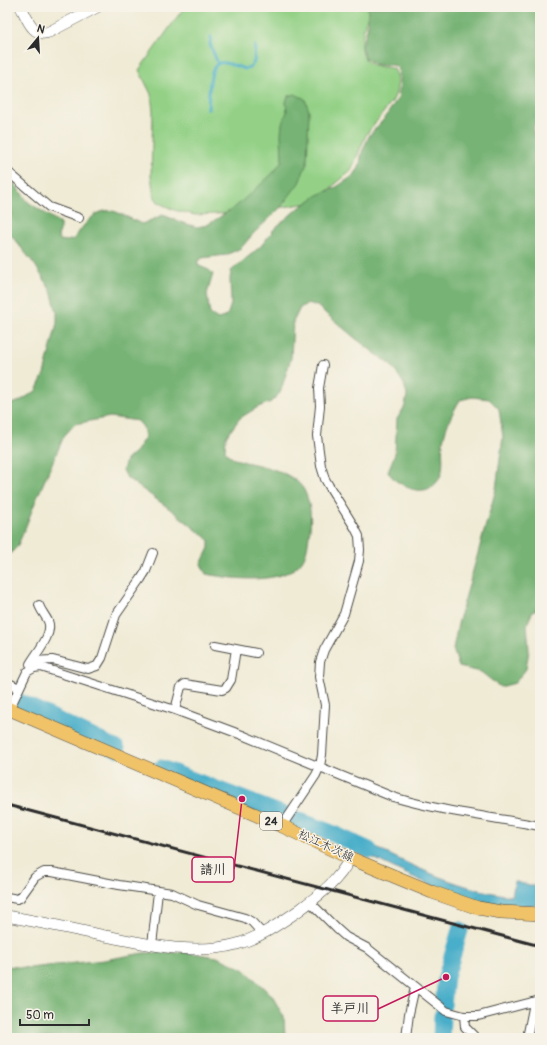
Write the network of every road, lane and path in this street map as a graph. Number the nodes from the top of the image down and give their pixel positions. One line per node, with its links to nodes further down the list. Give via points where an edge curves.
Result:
1 (21, 7): 2 (street, via 32,27 43,34)
2 (98, 7)
3 (7, 172): 4 (street, via 49,207)
4 (79, 218)
5 (323, 365): 17 (street, via 318,388 317,436 321,466 327,482 359,536 360,550 344,614 320,662 319,677 325,705)
6 (153, 553): 11 (street, via 144,575 116,615 97,666 88,669 53,660)
7 (39, 605): 11 (street, via 48,621 49,630)
8 (215, 645): 9 (street)
9 (236, 649): 10 (street); 15 (street, via 231,680 226,688 222,690 182,685)
10 (256, 653)
11 (32, 661): 12 (street)
12 (27, 672): 14 (street); 15 (street, via 34,668 46,668)
13 (7, 682): 14 (street)
14 (19, 688): 16 (street)
15 (175, 710): 17 (street)
16 (8, 711): 18 (main road, 松江木次線 / 24)
17 (320, 766): 18 (street); 19 (street, via 410,802)
18 (284, 823): 20 (main road, 松江木次線 / 24)
19 (540, 826)
20 (350, 858): 23 (street, via 338,878); 24 (main road, 松江木次線 / 24, via 478,908)
21 (158, 892): 22 (street, via 44,872 35,877 20,898); 26 (street, via 172,893 198,905 245,918); 27 (street)
22 (7, 897)
23 (310, 902): 26 (street); 28 (street, via 346,937 368,948)
24 (540, 914)
25 (7, 916): 27 (street)
26 (262, 933): 27 (street, via 237,944 217,948 184,949)
27 (152, 945)
28 (415, 987): 30 (street, via 446,1011); 31 (street, via 408,1014)
29 (536, 1001): 30 (street, via 489,1014); 33 (street)
30 (464, 1016): 32 (street, via 465,1027)
31 (406, 1038)
32 (476, 1038)
33 (527, 1038)

